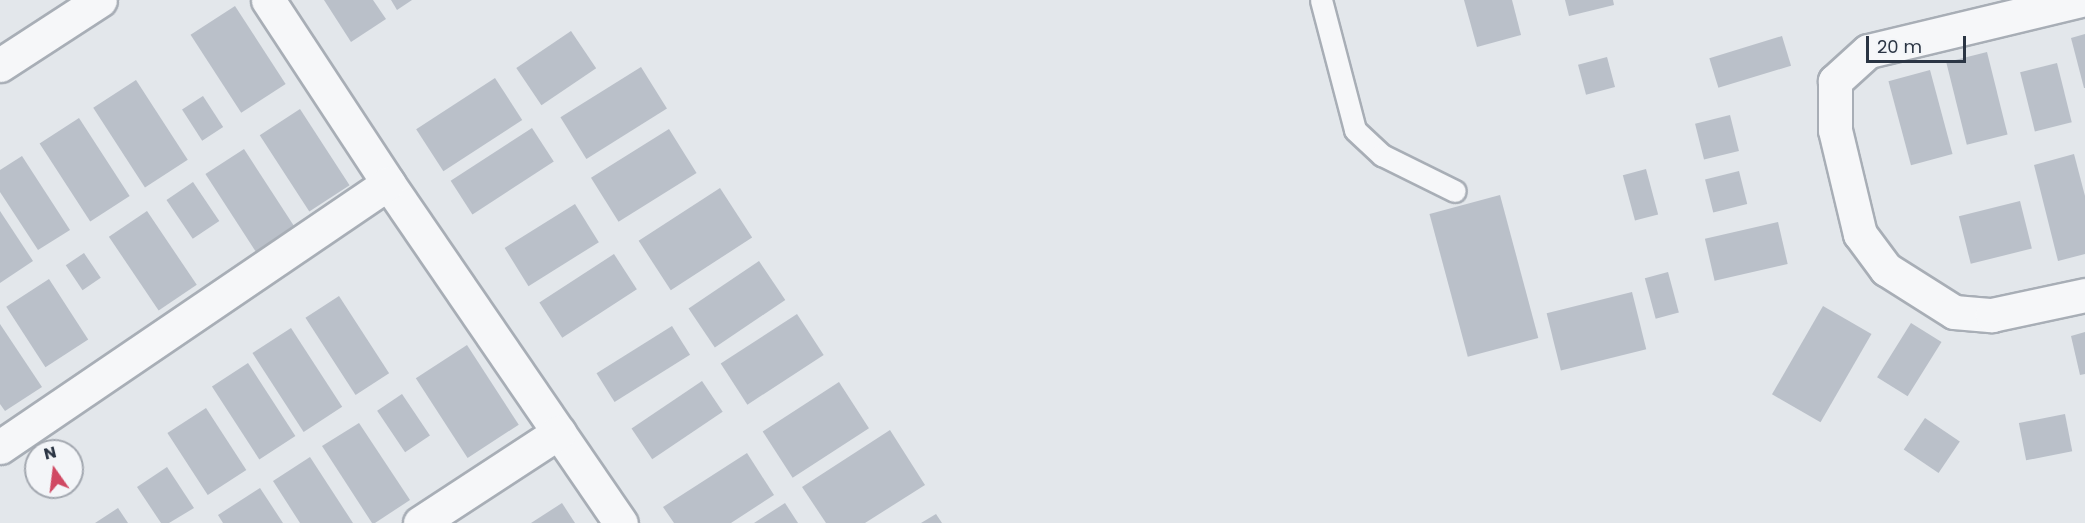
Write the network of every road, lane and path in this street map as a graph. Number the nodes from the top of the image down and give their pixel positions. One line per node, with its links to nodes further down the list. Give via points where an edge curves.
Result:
1 (100, 0): 5 (street)
2 (268, 0): 6 (street)
3 (1321, 0): 7 (lane, via 1355,130 1382,155)
4 (2081, 0): 8 (street, via 1868,51 1835,81 1835,130 1860,234 1886,269 1954,312 1992,315)
5 (0, 64)
6 (388, 183): 9 (street); 10 (street)
7 (1455, 191)
8 (2085, 295)
9 (559, 432): 11 (street); 12 (street)
10 (0, 447)
11 (420, 523)
12 (621, 523)

